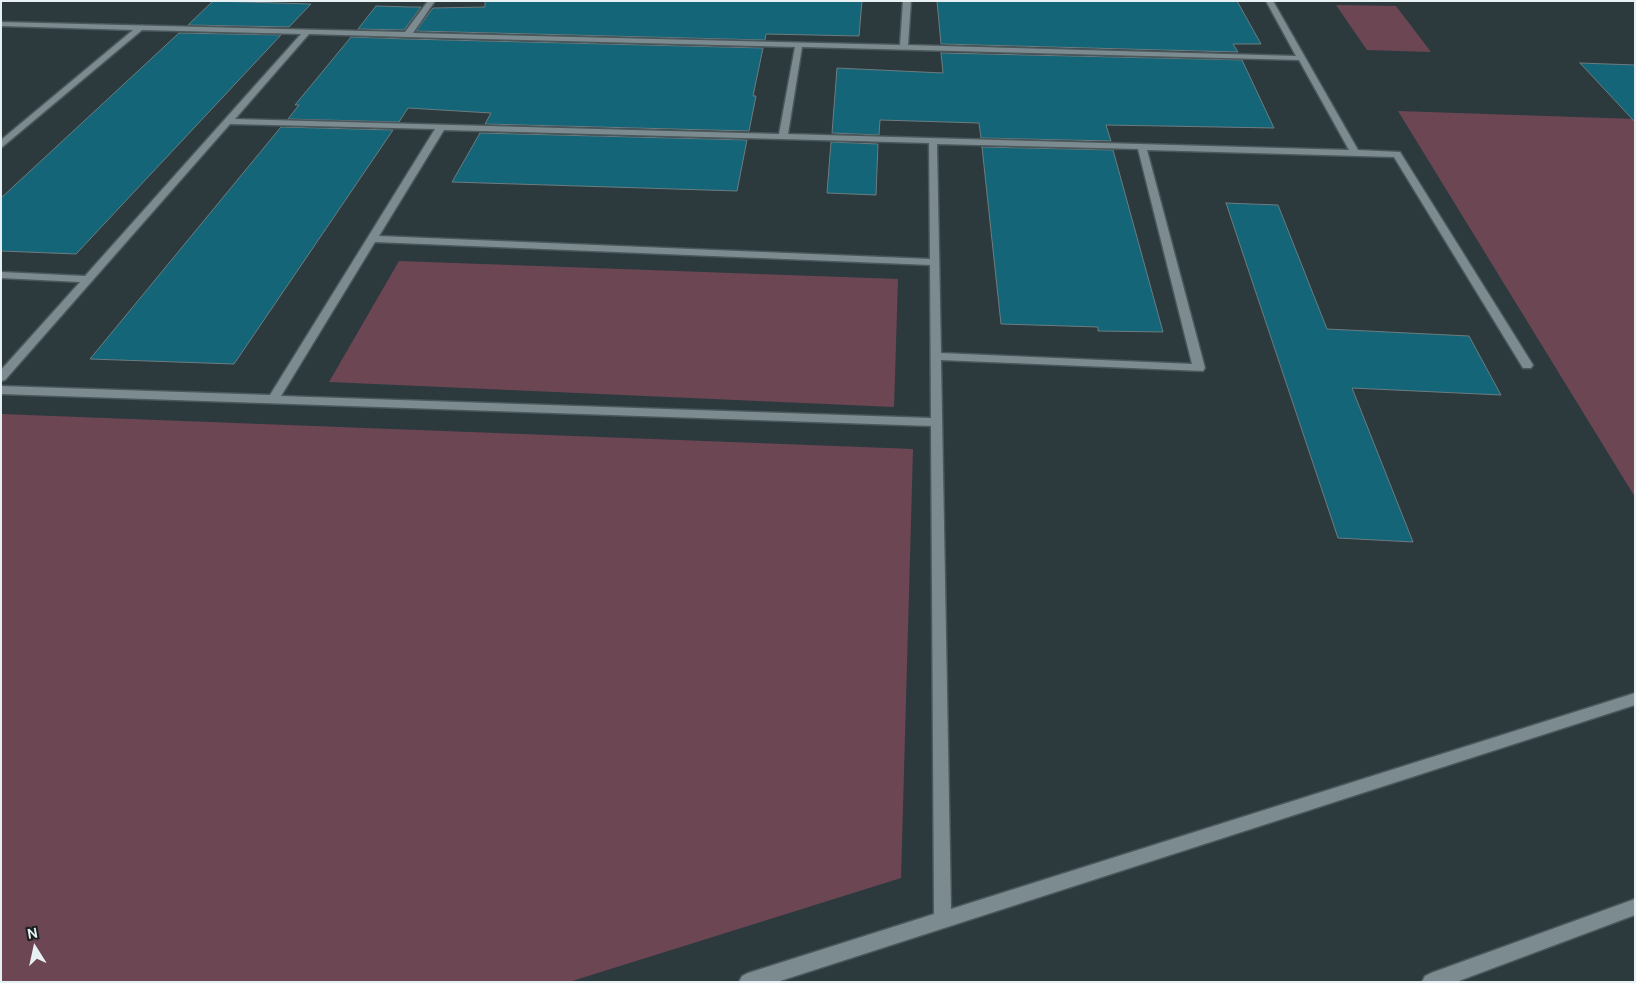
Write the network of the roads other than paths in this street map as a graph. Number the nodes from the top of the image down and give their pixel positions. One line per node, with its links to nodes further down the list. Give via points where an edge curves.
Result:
1 (432, 1): 7 (street)
2 (907, 1): 9 (street)
3 (1269, 1): 10 (street)
4 (1, 24): 5 (street)
5 (140, 28): 6 (street); 15 (street)
6 (307, 32): 7 (street); 11 (street)
7 (407, 35): 8 (street)
8 (799, 45): 9 (street); 13 (street)
9 (904, 48): 10 (street)
10 (1302, 58): 17 (street)
11 (228, 121): 12 (street); 21 (street)
12 (441, 127): 13 (street); 18 (street)
13 (783, 137): 14 (street)
14 (933, 141): 16 (street); 19 (street)
15 (1, 145)
16 (1142, 147): 17 (street); 22 (street, via 1200,368)
17 (1355, 153): 23 (street, via 1397,154)
18 (372, 239): 19 (street); 26 (street)
19 (934, 262): 22 (street)
20 (1, 275): 21 (street)
21 (88, 279): 24 (street)
22 (936, 356): 27 (street)
23 (1527, 365)
24 (1, 377)
25 (1, 390): 26 (street)
26 (273, 400): 27 (street)
27 (936, 422): 30 (street)
28 (1635, 699): 30 (street)
29 (1635, 907): 32 (street)
30 (943, 920): 31 (street)
31 (748, 982)
32 (1431, 982)

